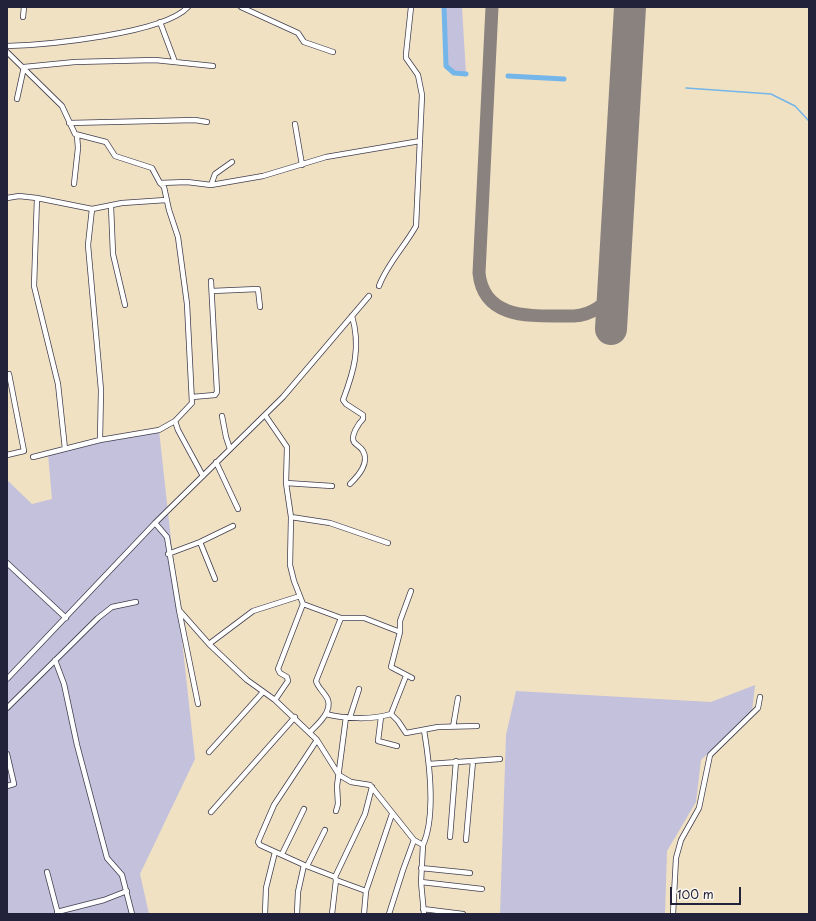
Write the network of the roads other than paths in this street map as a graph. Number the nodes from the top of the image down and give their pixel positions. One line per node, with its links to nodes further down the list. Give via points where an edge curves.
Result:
1 (24, 7): 5 (street)
2 (188, 7): 6 (street, via 181,15)
3 (241, 7): 8 (street, via 298,33 304,42)
4 (411, 7): 19 (street, via 406,58 414,67 420,82)
5 (23, 17)
6 (160, 22): 7 (street, via 74,41); 11 (street)
7 (7, 46)
8 (333, 52)
9 (8, 53): 10 (street); 13 (street)
10 (7, 61)
11 (175, 62): 12 (street); 13 (street, via 75,62)
12 (213, 66)
13 (24, 67): 14 (street); 15 (street, via 62,106)
14 (17, 99)
15 (69, 122): 16 (street); 18 (street)
16 (207, 122)
17 (295, 124): 21 (street)
18 (77, 136): 22 (street); 23 (street, via 103,140 115,156 148,165 155,172)
19 (420, 141): 21 (street, via 326,157); 31 (street, via 416,226 383,274)
20 (232, 162): 24 (street, via 215,174)
21 (302, 165): 24 (street, via 263,176)
22 (74, 184)
23 (160, 184): 24 (street, via 187,182); 27 (street, via 164,187)
24 (211, 185)
25 (7, 198): 26 (street)
26 (37, 198): 29 (street); 43 (street, via 34,286 58,384)
27 (166, 200): 28 (street); 38 (street, via 178,237 187,304)
28 (111, 206): 29 (street); 34 (street, via 113,254)
29 (92, 209): 42 (street, via 88,245 101,390)
30 (211, 281): 32 (street)
31 (379, 286)
32 (212, 290): 35 (street, via 258,289); 38 (street, via 217,392 210,396)
33 (370, 296): 36 (street)
34 (125, 305)
35 (260, 307)
36 (352, 316): 39 (street); 50 (street, via 356,339 354,372 343,400 363,415 353,439 363,451 364,457 363,468)
37 (9, 374): 45 (street, via 24,451)
38 (192, 397): 41 (street, via 192,402)
39 (264, 415): 44 (street); 49 (street, via 287,447)
40 (222, 416): 44 (street)
41 (175, 420): 42 (street, via 159,430); 48 (street)
42 (100, 440): 43 (street)
43 (65, 449): 46 (street)
44 (230, 449): 47 (street)
45 (7, 455)
46 (33, 457)
47 (216, 462): 48 (street); 52 (street)
48 (203, 476): 54 (street)
49 (286, 483): 51 (street); 53 (street)
50 (350, 484)
51 (332, 486)
52 (238, 509)
53 (290, 517): 57 (street, via 330,523); 62 (street, via 290,565)
54 (156, 523): 58 (street, via 167,537); 66 (street)
55 (233, 526): 56 (street)
56 (200, 542): 58 (street); 60 (street)
57 (388, 543)
58 (168, 554): 65 (street)
59 (7, 563): 66 (street)
60 (215, 579)
61 (411, 591): 68 (street, via 400,621)
62 (300, 596): 64 (street); 69 (street, via 253,612)
63 (136, 602): 70 (street, via 112,607 82,632)
64 (303, 604): 67 (street); 78 (street, via 278,669 288,677 288,681)
65 (179, 610): 69 (street); 79 (street)
66 (66, 618): 73 (street)
67 (341, 618): 68 (street, via 364,618); 81 (street, via 316,681 328,700)
68 (400, 632): 71 (street, via 391,667)
69 (209, 644): 75 (street)
70 (55, 660): 80 (street); 119 (street, via 64,684 77,745 107,858 122,875)
71 (406, 676): 72 (street); 82 (street)
72 (412, 678)
73 (7, 679)
74 (359, 689): 84 (street)
75 (263, 692): 78 (street); 92 (street)
76 (760, 697): 130 (street, via 758,708 710,755 699,808 681,840 676,858)
77 (458, 698): 87 (street)
78 (275, 700): 83 (street)
79 (198, 704)
80 (7, 708)
81 (326, 714): 84 (street); 89 (street)
82 (391, 714): 85 (street); 88 (street, via 406,733)
83 (295, 717): 89 (street); 102 (street)
84 (348, 717): 85 (street); 98 (street)
85 (381, 718): 91 (street, via 378,741)
86 (477, 726): 87 (street)
87 (453, 727): 88 (street)
88 (424, 730): 97 (street)
89 (310, 732): 90 (street)
90 (317, 740): 98 (street); 110 (street, via 274,805 259,837 260,845)
91 (397, 746)
92 (209, 752)
93 (7, 754): 99 (street, via 14,784)
94 (500, 759): 96 (street)
95 (456, 761): 96 (street); 97 (street); 106 (street)
96 (473, 761): 108 (street)
97 (429, 764): 109 (street, via 429,815)
98 (339, 775): 100 (street, via 346,781); 103 (street)
99 (7, 786)
100 (372, 787): 104 (street); 116 (street, via 365,814)
101 (304, 809): 111 (street)
102 (212, 812)
103 (336, 812)
104 (392, 814): 107 (street); 120 (street)
105 (325, 830): 112 (street)
106 (450, 837)
107 (414, 840): 109 (street); 128 (street)
108 (466, 840)
109 (423, 845): 113 (street)
110 (275, 852): 111 (street); 124 (street, via 266,888)
111 (282, 854): 112 (street)
112 (305, 866): 116 (street); 125 (street, via 298,892)
113 (421, 868): 115 (street); 117 (street)
114 (47, 872): 122 (street)
115 (470, 873)
116 (336, 879): 120 (street); 126 (street)
117 (421, 882): 118 (street); 121 (street)
118 (482, 889)
119 (127, 891): 122 (street); 123 (street)
120 (366, 891): 127 (street)
121 (423, 912): 129 (street)
122 (57, 913)
123 (132, 914)
124 (266, 914)
125 (297, 914)
126 (332, 914)
127 (364, 914)
128 (389, 914)
129 (463, 914)
130 (673, 914)

